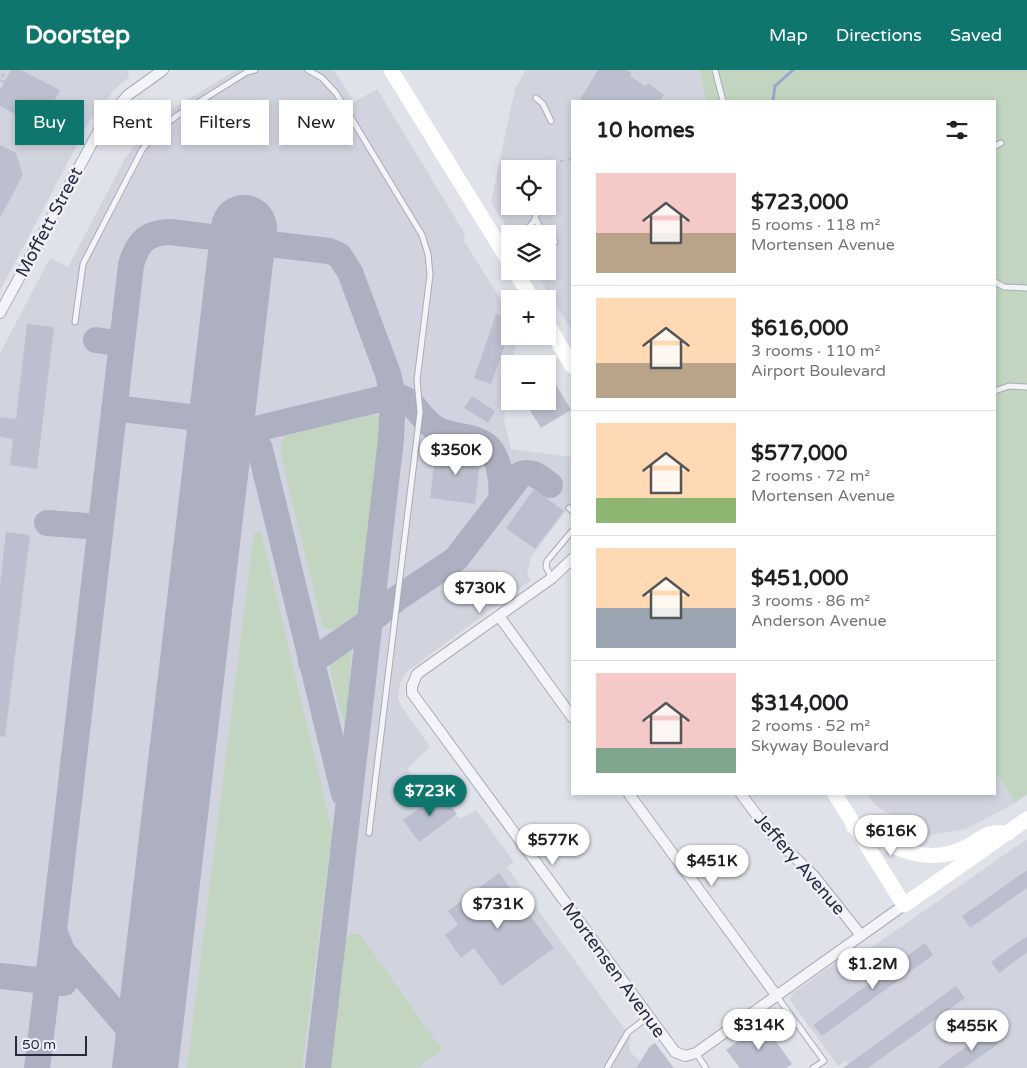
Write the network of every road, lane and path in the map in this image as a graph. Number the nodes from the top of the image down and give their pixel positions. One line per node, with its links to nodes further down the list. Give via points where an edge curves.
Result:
1 (6, 70): 7 (path, via 0,80)
2 (163, 70): 20 (street, Moffett Street, via 126,97 103,123)
3 (255, 70): 21 (lane, via 178,115 142,150 83,264)
4 (308, 70): 36 (lane, via 322,78 336,93 422,235 430,264 417,380 420,412)
5 (391, 70): 17 (main road)
6 (715, 70): 9 (lane)
7 (4, 82)
8 (536, 98): 10 (lane, via 542,102)
9 (723, 100)
10 (551, 121)
11 (1001, 143): 12 (lane)
12 (996, 146)
13 (571, 159): 14 (path)
14 (556, 162)
15 (530, 225): 16 (lane, via 536,215)
16 (540, 225)
17 (501, 243)
18 (996, 283): 19 (lane, via 1004,287)
19 (1027, 288)
20 (0, 313)
21 (75, 322)
22 (556, 339): 23 (main road)
23 (571, 364)
24 (1027, 387): 25 (lane, via 1009,386)
25 (996, 391)
26 (571, 534): 28 (lane, via 547,561 546,569)
27 (571, 560): 28 (street)
28 (552, 578): 29 (street)
29 (499, 616): 30 (street); 41 (street, Mortensen Avenue, via 417,674 412,686 414,699)
30 (571, 716)
31 (630, 795): 40 (street)
32 (742, 795): 39 (street, Jeffery Avenue, via 771,834 814,876)
33 (836, 795): 35 (main road)
34 (1027, 820): 37 (main road)
35 (853, 826): 37 (main road, via 894,848 922,856 954,852 991,831); 38 (main road)
36 (369, 833)
37 (1008, 833): 38 (main road)
38 (904, 905): 39 (street)
39 (860, 934): 40 (street)
40 (776, 995): 42 (street); 45 (lane, via 824,1061)
41 (648, 1017): 42 (street, Mortensen Avenue, via 681,1056); 43 (lane, via 628,1032)
42 (696, 1054): 44 (lane)
43 (607, 1068)
44 (706, 1068)
45 (813, 1068)

